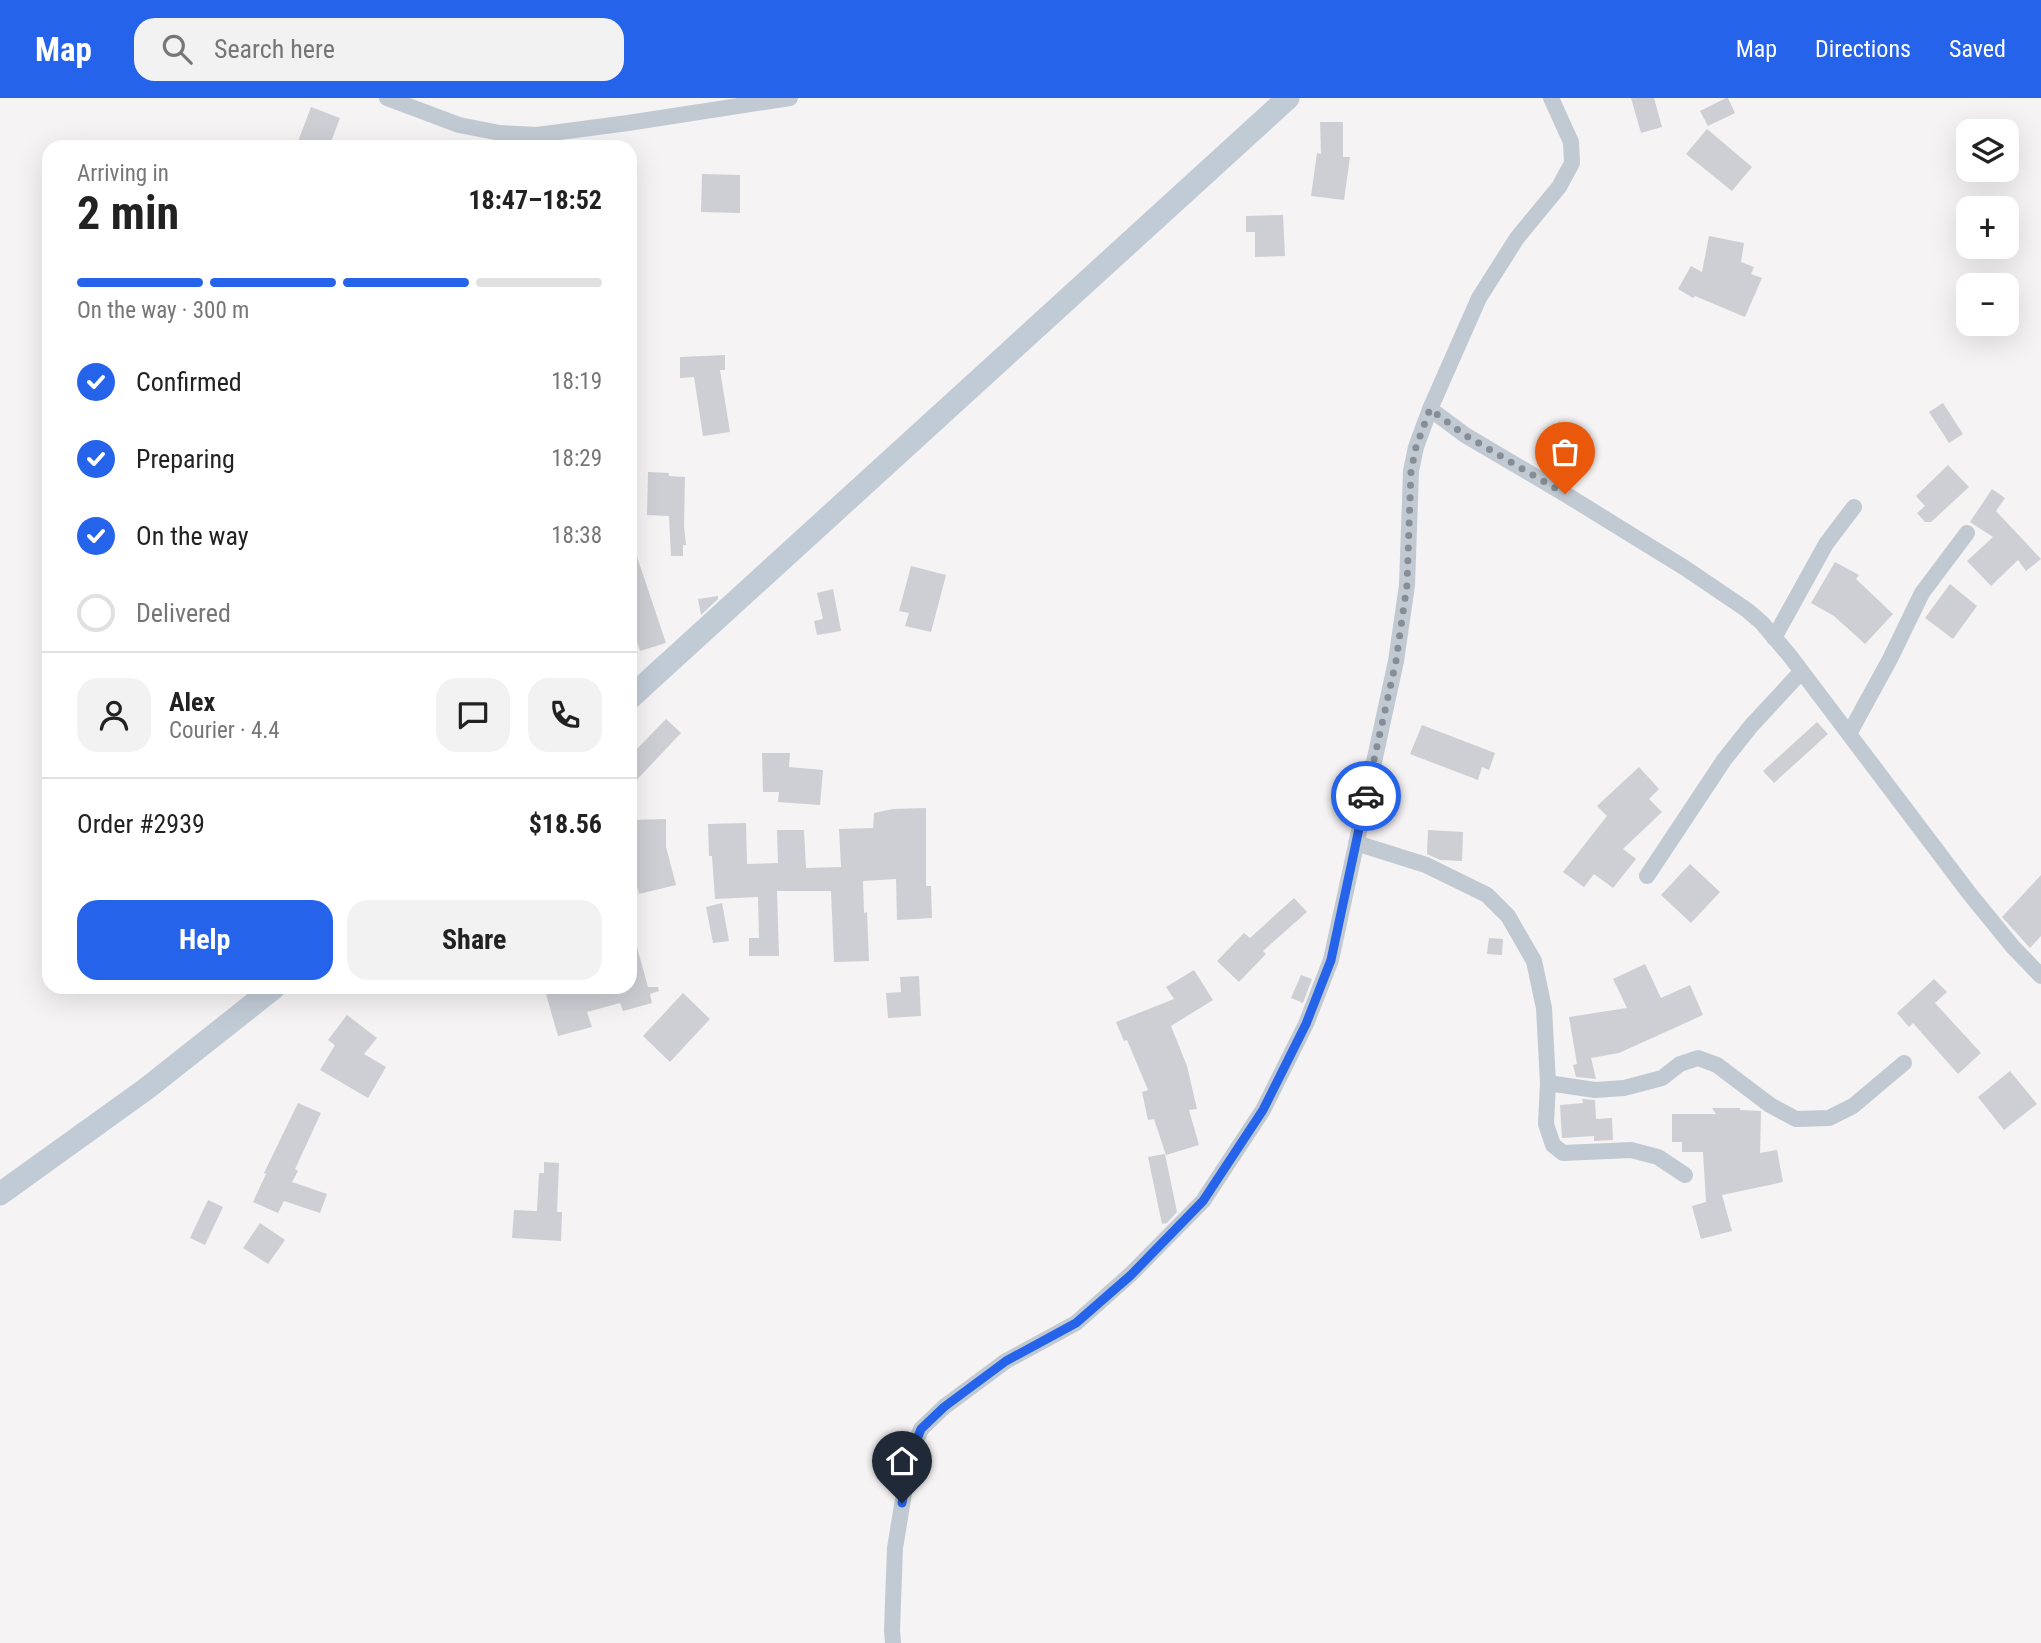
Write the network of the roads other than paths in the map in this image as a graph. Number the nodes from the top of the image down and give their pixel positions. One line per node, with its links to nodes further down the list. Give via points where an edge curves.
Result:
1 (387, 98): 2 (street, via 459,125 537,135)
2 (790, 98)
3 (1288, 98): 10 (street)
4 (1551, 98): 5 (street, via 1571,142 1572,163 1479,298)
5 (1430, 409): 8 (street, via 1716,589 1747,610); 12 (street, via 1411,471 1407,585 1396,661)
6 (1854, 507): 8 (street, via 1826,544)
7 (1968, 533): 11 (street, via 1922,593)
8 (1774, 638): 9 (street)
9 (1801, 672): 11 (street); 13 (street, via 1724,760)
10 (637, 692)
11 (1849, 734): 14 (street, via 1969,893)
12 (1356, 843): 17 (street, via 1438,871 1487,895 1508,916 1534,961 1544,1008); 20 (street, via 1331,960 1306,1024 1263,1110 1203,1201 1076,1323 1006,1361 921,1429 910,1457 895,1548)
13 (1647, 876)
14 (2041, 976)
15 (266, 994): 19 (street, via 146,1089)
16 (1904, 1063): 17 (street, via 1853,1106 1829,1118 1796,1119 1717,1065 1698,1058 1680,1063 1662,1078 1624,1088 1595,1090)
17 (1548, 1083): 18 (street, via 1546,1124 1553,1145 1563,1153 1631,1150 1658,1157)
18 (1685, 1175)
19 (0, 1194)
20 (893, 1643)

